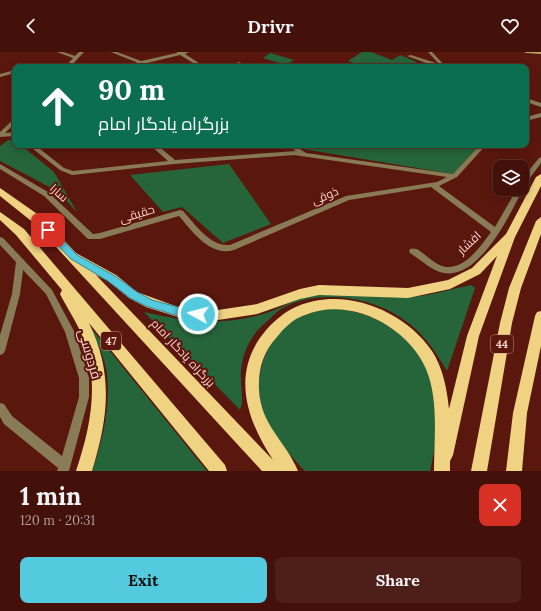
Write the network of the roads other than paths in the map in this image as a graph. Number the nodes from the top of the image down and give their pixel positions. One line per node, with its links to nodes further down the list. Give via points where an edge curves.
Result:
1 (59, 52): 10 (street)
2 (82, 52): 10 (street)
3 (113, 52): 11 (street)
4 (187, 52): 7 (street)
5 (430, 52): 15 (street)
6 (526, 52): 8 (main road)
7 (180, 53): 11 (street); 13 (street)
8 (541, 53)
9 (409, 56): 14 (street)
10 (76, 58): 12 (street)
11 (140, 63)
12 (70, 64)
13 (198, 64)
14 (434, 64)
15 (440, 64)
16 (12, 72): 17 (street)
17 (0, 76)
18 (529, 101): 19 (street)
19 (541, 105)
20 (541, 115): 21 (street)
21 (529, 118)
22 (12, 123): 24 (street)
23 (12, 134): 24 (street)
24 (0, 135)
25 (35, 148): 31 (street, via 62,169 72,173)
26 (157, 148): 31 (street)
27 (295, 148): 29 (street)
28 (480, 148): 34 (street, ذوقی)
29 (304, 153): 31 (street, via 274,153); 34 (street)
30 (541, 159): 33 (street)
31 (174, 162)
32 (0, 166): 43 (street, سارا, via 46,194 87,234 94,238)
33 (529, 175)
34 (456, 176): 36 (street, ذوقی)
35 (541, 177): 44 (highway)
36 (433, 185): 39 (street, ذوقی, via 348,198 227,249 212,245); 42 (street)
37 (0, 191): 47 (highway, بزرگراه یادگار امام / 47, via 39,221)
38 (516, 196): 42 (street, افشار)
39 (180, 213): 43 (street, حقیقی)
40 (0, 215): 49 (highway, 47, via 20,232)
41 (541, 221): 59 (highway, 44, via 515,288 506,323)
42 (496, 232): 46 (street, افشار, via 481,252 455,270 438,267)
43 (100, 236)
44 (510, 237): 47 (highway, via 476,271 444,286 408,293 318,290 257,309 218,315 178,312 150,303); 58 (highway, via 473,336)
45 (0, 240): 48 (street, فردوسی)
46 (413, 251)
47 (74, 257): 56 (highway, بزرگراه یادگار امام / 47)
48 (20, 262): 51 (street, via 16,294); 53 (street, فردوسی, via 49,292 69,331 84,378 84,397)
49 (54, 272): 54 (highway, via 89,337 99,368 101,383 98,416); 55 (highway, 47)
50 (541, 316): 60 (highway, via 520,413)
51 (0, 351)
52 (0, 408): 53 (street, فردوسی, via 8,420)
53 (64, 469)
54 (84, 471)
55 (219, 471)
56 (273, 471)
57 (290, 471): 58 (highway, via 255,409 252,379 255,362 269,334 292,314 320,304 352,305 366,309 386,318 417,342 427,356 440,390)
58 (442, 471)
59 (479, 471)
60 (514, 471)

